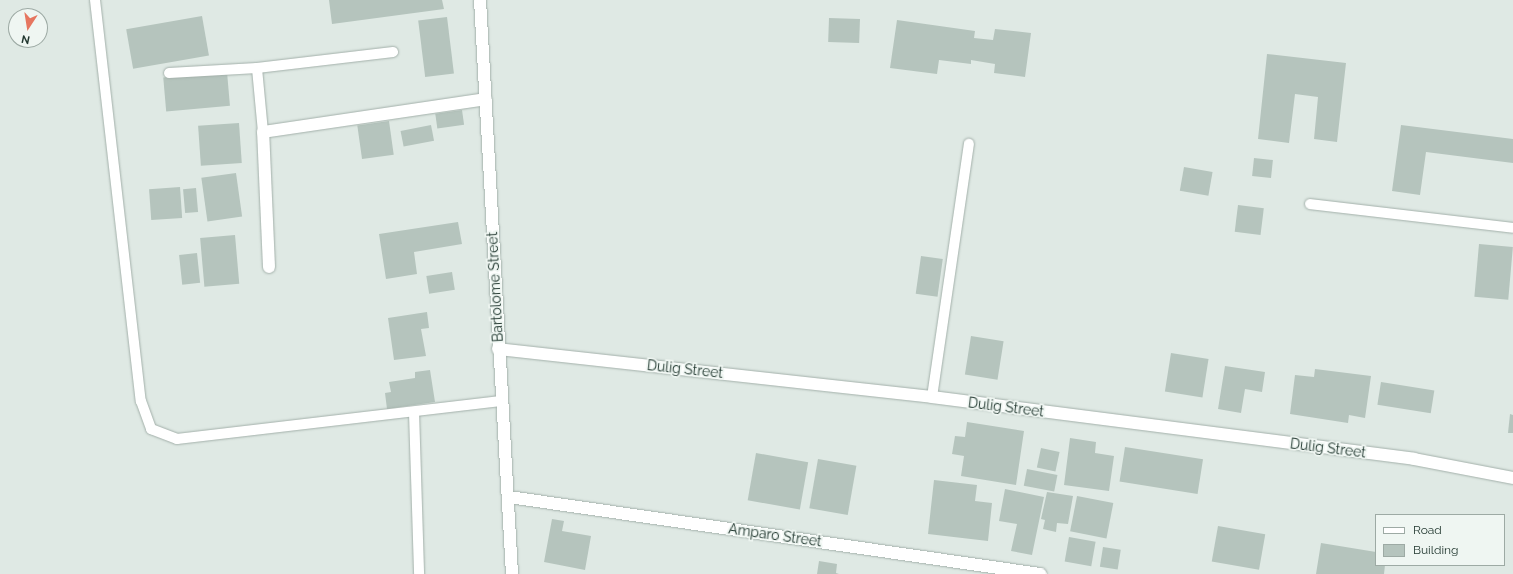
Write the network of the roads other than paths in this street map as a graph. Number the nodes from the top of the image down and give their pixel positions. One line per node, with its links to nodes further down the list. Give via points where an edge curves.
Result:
1 (95, 0): 15 (lane, via 141,402 151,429 177,439)
2 (480, 0): 6 (street, Bartolome Street)
3 (393, 52): 4 (lane)
4 (257, 68): 5 (lane); 7 (lane)
5 (169, 73)
6 (486, 99): 7 (street); 12 (street, Bartolome Street)
7 (262, 132): 11 (street)
8 (969, 144): 13 (lane)
9 (1310, 204): 10 (lane)
10 (1513, 228)
11 (270, 267)
12 (498, 349): 13 (street, Dulig Street); 14 (street, Bartolome Street)
13 (932, 397): 16 (street, Dulig Street, via 1414,459)
14 (501, 401): 15 (lane); 17 (street, Bartolome Street)
15 (414, 412): 18 (lane)
16 (1513, 478)
17 (509, 497): 19 (street, Bartolome Street); 20 (street, Amparo Street)
18 (420, 574)
19 (512, 574)
20 (1040, 574)

